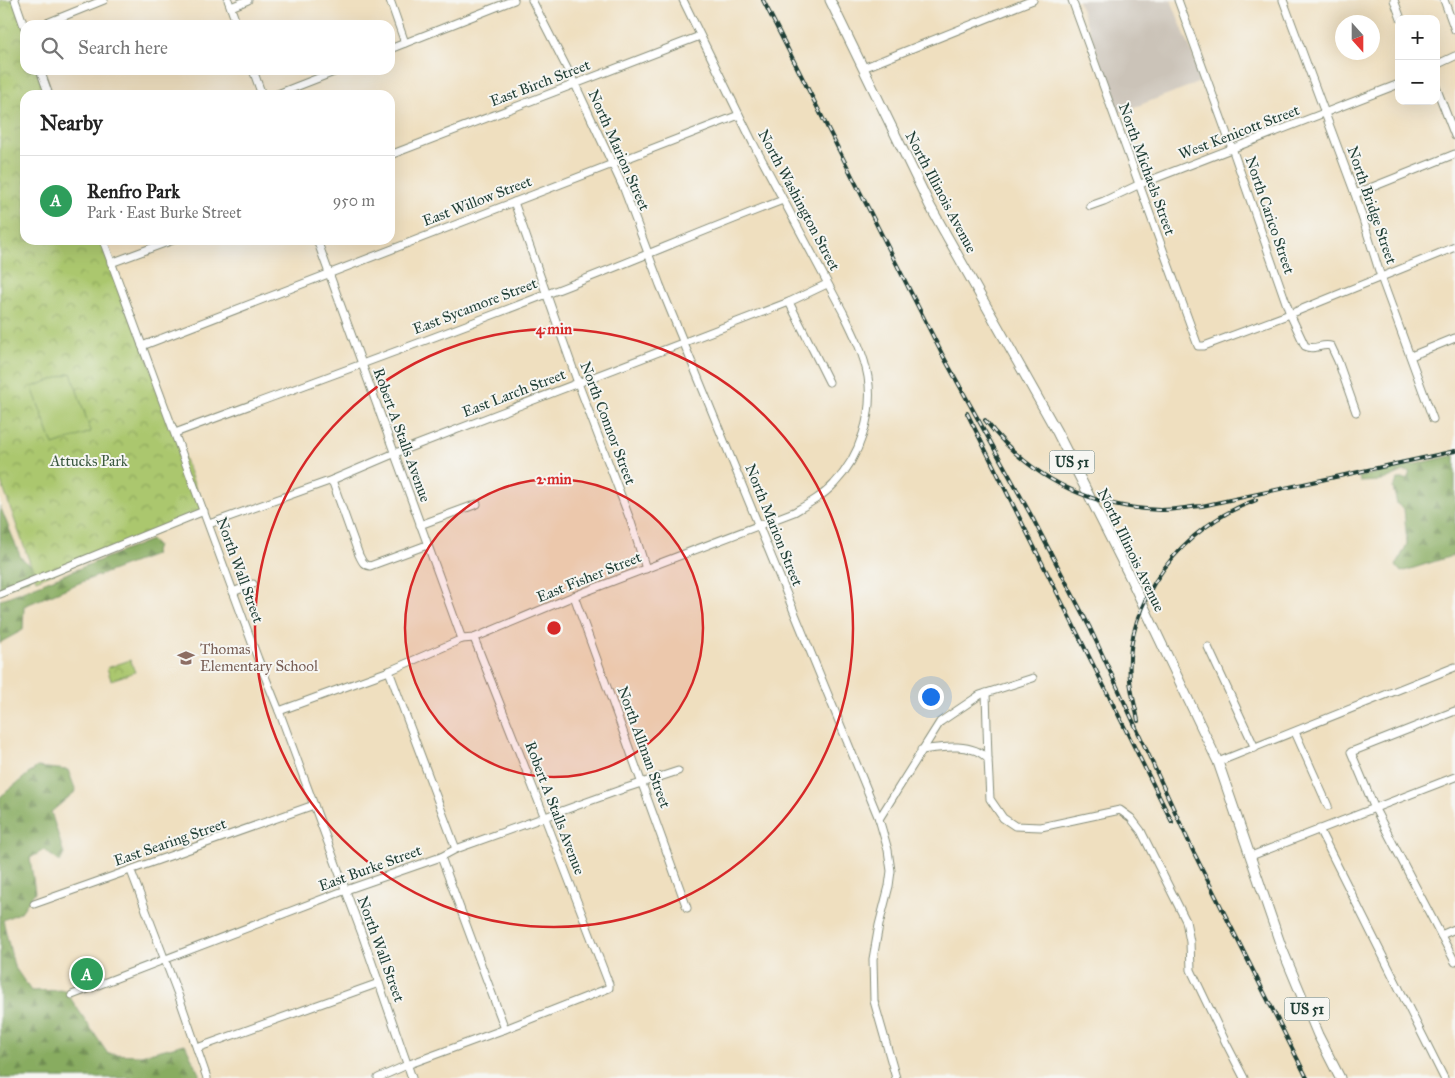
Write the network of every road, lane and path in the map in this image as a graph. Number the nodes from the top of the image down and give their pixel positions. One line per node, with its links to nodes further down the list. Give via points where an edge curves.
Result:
1 (16, 0): 17 (street)
2 (104, 0): 18 (street)
3 (248, 0): 15 (street)
4 (390, 0): 22 (street)
5 (514, 0): 22 (street)
6 (532, 0): 30 (street, North Marion Street)
7 (683, 0): 21 (street, North Washington Street)
8 (830, 0): 26 (main road, North Illinois Avenue / US 51)
9 (1034, 0): 26 (street)
10 (1072, 0): 43 (street, North Michaels Street)
11 (1178, 0): 39 (street, North Carico Street)
12 (1282, 0): 36 (street, North Bridge Street)
13 (1394, 0): 16 (street)
14 (1444, 0): 20 (street)
15 (230, 3): 19 (street)
16 (1400, 15)
17 (22, 20)
18 (54, 20)
19 (235, 20)
20 (1455, 30)
21 (700, 36): 30 (street, East Birch Street); 37 (street, North Washington Street)
22 (405, 43): 23 (street)
23 (395, 47)
24 (1455, 56): 25 (street)
25 (1440, 63)
26 (863, 68): 97 (main road, North Illinois Avenue / US 51, via 930,206 1057,432)
27 (42, 75): 32 (street)
28 (255, 75): 33 (street)
29 (326, 75): 34 (street)
30 (575, 84): 40 (street, East Birch Street); 42 (street, North Marion Street)
31 (1395, 86): 36 (street, West Kenicott Street)
32 (47, 90)
33 (260, 90)
34 (288, 90)
35 (1440, 97): 38 (street)
36 (1325, 112): 39 (street, West Kenicott Street); 44 (street, North Bridge Street)
37 (739, 115): 42 (street, East Willow Street); 45 (street, North Washington Street)
38 (1455, 136)
39 (1232, 148): 43 (street, West Kenicott Street); 59 (street, North Carico Street)
40 (395, 153)
41 (1455, 154): 44 (street)
42 (613, 163): 46 (street, East Willow Street); 52 (street, North Marion Street)
43 (1138, 185): 47 (street, West Kenicott Street); 59 (street, North Michaels Street, via 1198,346)
44 (1355, 194): 55 (street, North Bridge Street)
45 (783, 200): 52 (street, East Sycamore Street); 56 (street, North Washington Street)
46 (514, 202): 54 (street, East Willow Street); 57 (street, North Connor Street)
47 (1090, 206)
48 (105, 245): 53 (street, North Wall Street)
49 (160, 245): 53 (street)
50 (319, 245): 54 (street, Robert A Stalls Avenue)
51 (1455, 247): 55 (street)
52 (648, 255): 57 (street, East Sycamore Street); 61 (street, North Marion Street)
53 (111, 263): 62 (street, North Wall Street)
54 (329, 274): 62 (street, East Willow Street); 64 (street, Robert A Stalls Avenue)
55 (1381, 277): 59 (street); 63 (street, North Bridge Street)
56 (828, 284): 58 (street, East Larch Street); 68 (street, North Washington Street, via 856,340 868,375)
57 (546, 294): 64 (street, East Sycamore Street); 66 (street, North Connor Street)
58 (789, 302): 61 (street, East Larch Street); 65 (street)
59 (1290, 314): 67 (street, North Carico Street, via 1305,346 1314,349 1331,346)
60 (1455, 338): 63 (street)
61 (684, 341): 66 (street, East Larch Street); 77 (street, North Marion Street)
62 (142, 346): 70 (street, North Wall Street)
63 (1411, 356): 69 (street, North Bridge Street)
64 (361, 364): 70 (street, East Sycamore Street); 71 (street, Robert A Stalls Avenue)
65 (829, 382)
66 (578, 383): 71 (street, East Larch Street); 79 (street, North Connor Street)
67 (1356, 412)
68 (866, 418): 77 (street, East Fisher Street, via 858,446 835,484 816,500)
69 (1433, 419)
70 (175, 433): 74 (street, North Wall Street)
71 (393, 454): 72 (street, East Larch Street); 76 (street, Robert A Stalls Avenue)
72 (332, 480): 75 (street, East Larch Street); 78 (street, via 363,564 370,566)
73 (477, 504): 76 (street)
74 (204, 511): 75 (street, North Wall Street); 82 (street)
75 (209, 524): 81 (street, North Wall Street)
76 (420, 525): 78 (street, Robert A Stalls Avenue)
77 (759, 526): 79 (street, East Fisher Street); 105 (street, North Marion Street)
78 (427, 545): 85 (street, Robert A Stalls Avenue)
79 (646, 569): 83 (street, East Fisher Street)
80 (253, 584): 81 (street)
81 (233, 592): 91 (street, North Wall Street)
82 (0, 594)
83 (574, 596): 84 (street, East Fisher Street); 100 (street, North Allman Street)
84 (474, 638): 85 (street, East Fisher Street); 104 (street, Robert A Stalls Avenue)
85 (462, 639): 88 (street, East Fisher Street)
86 (1208, 647): 94 (street)
87 (1455, 667): 93 (street)
88 (389, 671): 91 (street, East Fisher Street); 107 (street)
89 (1033, 678): 90 (street)
90 (986, 693): 95 (street, via 940,722); 96 (street)
91 (279, 711): 101 (street, North Wall Street)
92 (1455, 711): 103 (street, via 1351,752)
93 (1295, 732): 94 (street); 102 (street)
94 (1255, 748): 97 (street)
95 (921, 750): 96 (street, via 954,747 981,752); 105 (street)
96 (988, 759): 127 (street, via 990,799 1003,818 1015,826 1040,826 1120,810 1131,818 1141,831 1186,921 1191,970)
97 (1218, 762): 108 (main road, North Illinois Avenue / US 51)
98 (678, 771): 100 (street, East Burke Street)
99 (1455, 776): 103 (street)
100 (643, 782): 104 (street, East Burke Street); 113 (street, North Allman Street)
101 (314, 805): 110 (street, East Searing Street); 111 (street, North Wall Street)
102 (1328, 806)
103 (1375, 809): 106 (street); 115 (street)
104 (545, 818): 107 (street, East Burke Street); 120 (street, Robert A Stalls Avenue, via 609,988)
105 (879, 819): 126 (street, North Marion Street, via 891,871 874,959 874,1001)
106 (1319, 829): 108 (street); 129 (street)
107 (456, 849): 109 (street, East Burke Street)
108 (1251, 856): 128 (main road, North Illinois Avenue / US 51, via 1280,946)
109 (441, 857): 111 (street, East Burke Street); 120 (street)
110 (131, 871): 112 (street, East Searing Street); 116 (street)
111 (346, 890): 116 (street, East Burke Street); 118 (street, North Wall Street)
112 (34, 904)
113 (687, 908)
114 (1455, 929): 115 (street)
115 (1441, 935): 117 (street)
116 (165, 959): 119 (street, East Burke Street); 121 (street)
117 (1455, 962)
118 (379, 983): 121 (street); 122 (street, North Wall Street)
119 (72, 995)
120 (505, 1030): 122 (street)
121 (198, 1048): 123 (street)
122 (407, 1065): 124 (street); 125 (street, North Wall Street)
123 (207, 1078)
124 (378, 1078)
125 (412, 1078)
126 (896, 1078)
127 (1244, 1078)
128 (1340, 1078)
129 (1444, 1078)

